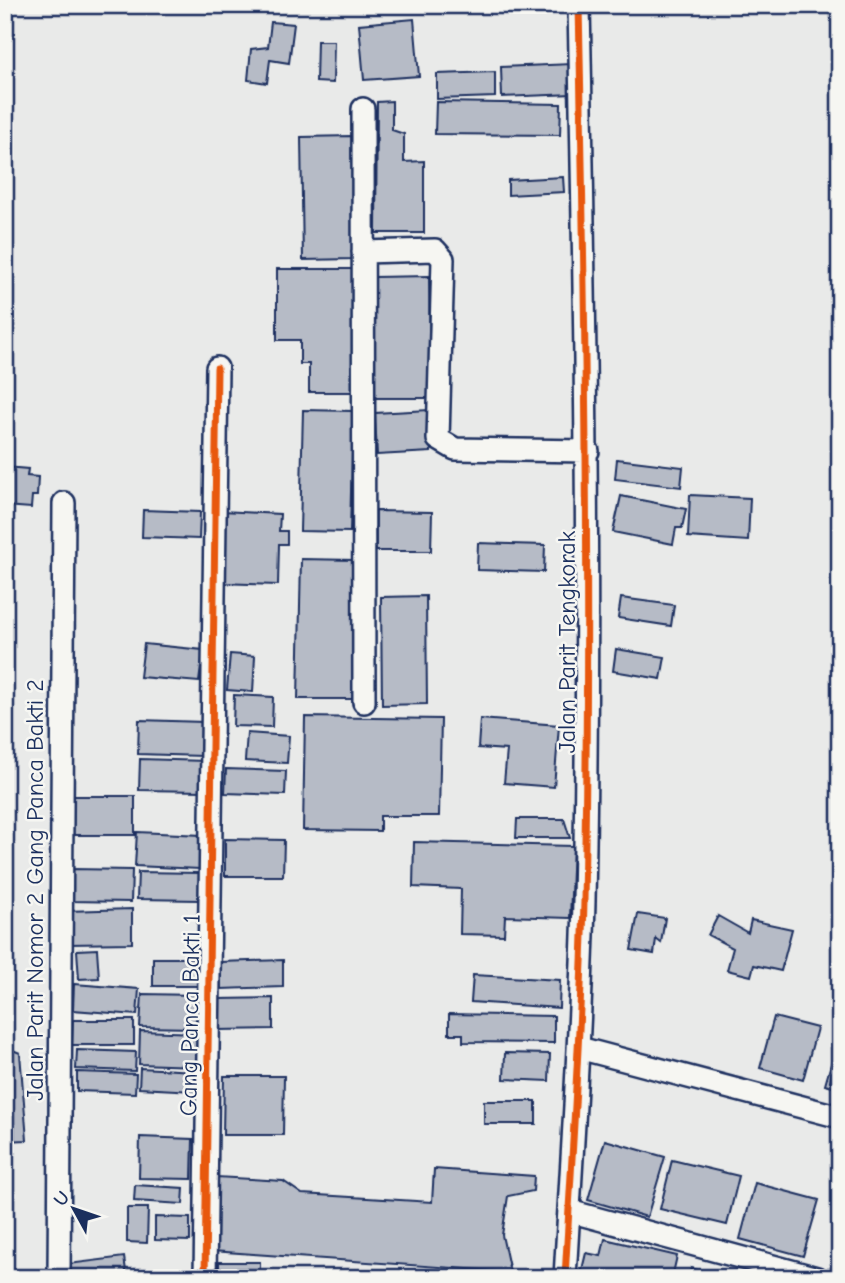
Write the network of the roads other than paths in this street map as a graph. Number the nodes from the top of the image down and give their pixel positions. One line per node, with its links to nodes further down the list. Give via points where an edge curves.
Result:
1 (579, 5): 5 (street, Jalan Parit Tengkorak)
2 (363, 108): 3 (street)
3 (363, 252): 5 (street, via 435,250 443,259 438,439 444,446); 7 (street)
4 (217, 368): 12 (street, Gang Panca Bakti 1)
5 (588, 451): 8 (street, Jalan Parit Tengkorak)
6 (64, 503): 11 (street, Jalan Parit Nomor 2 Gang Panca Bakti 2)
7 (364, 702)
8 (579, 1048): 9 (street); 10 (street, Jalan Parit Tengkorak)
9 (840, 1117)
10 (569, 1211): 13 (street, Jalan Parit Tengkorak); 14 (street)
11 (59, 1278)
12 (205, 1278)
13 (565, 1278)
14 (817, 1278)

